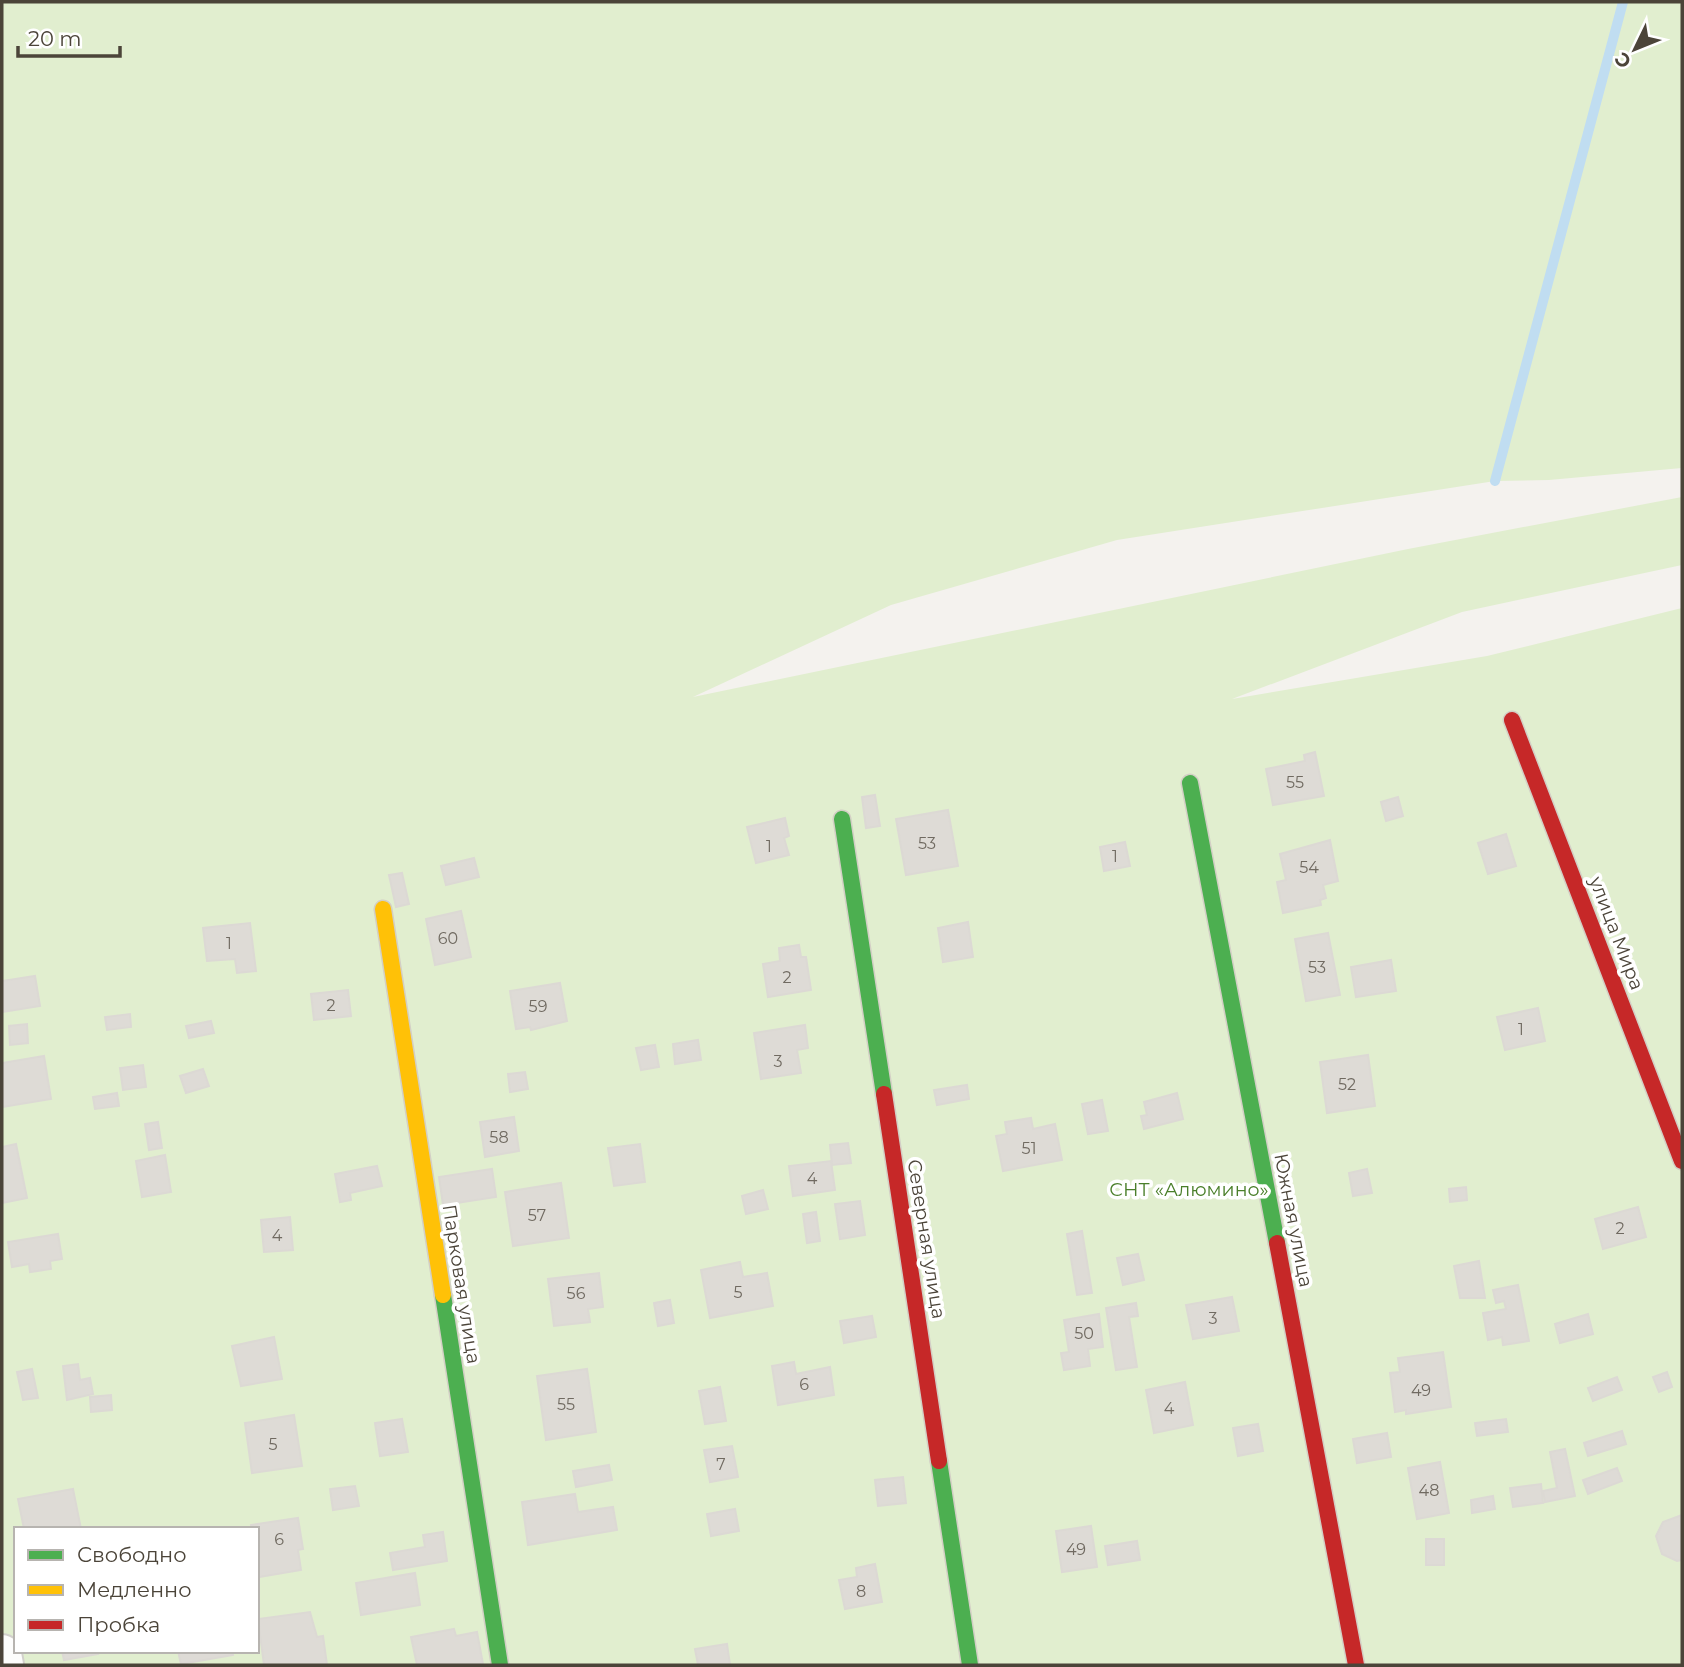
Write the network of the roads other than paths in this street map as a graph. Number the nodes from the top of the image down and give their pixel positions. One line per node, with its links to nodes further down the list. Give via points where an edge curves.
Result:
1 (1513, 720): 5 (street, улица Мира)
2 (1190, 783): 10 (street, Южная улица)
3 (842, 819): 9 (street, Северная улица)
4 (383, 909): 8 (street, Парковая улица)
5 (1682, 1161)
6 (2, 1654): 7 (street)
7 (4, 1665)
8 (500, 1665)
9 (970, 1665)
10 (1356, 1665)

